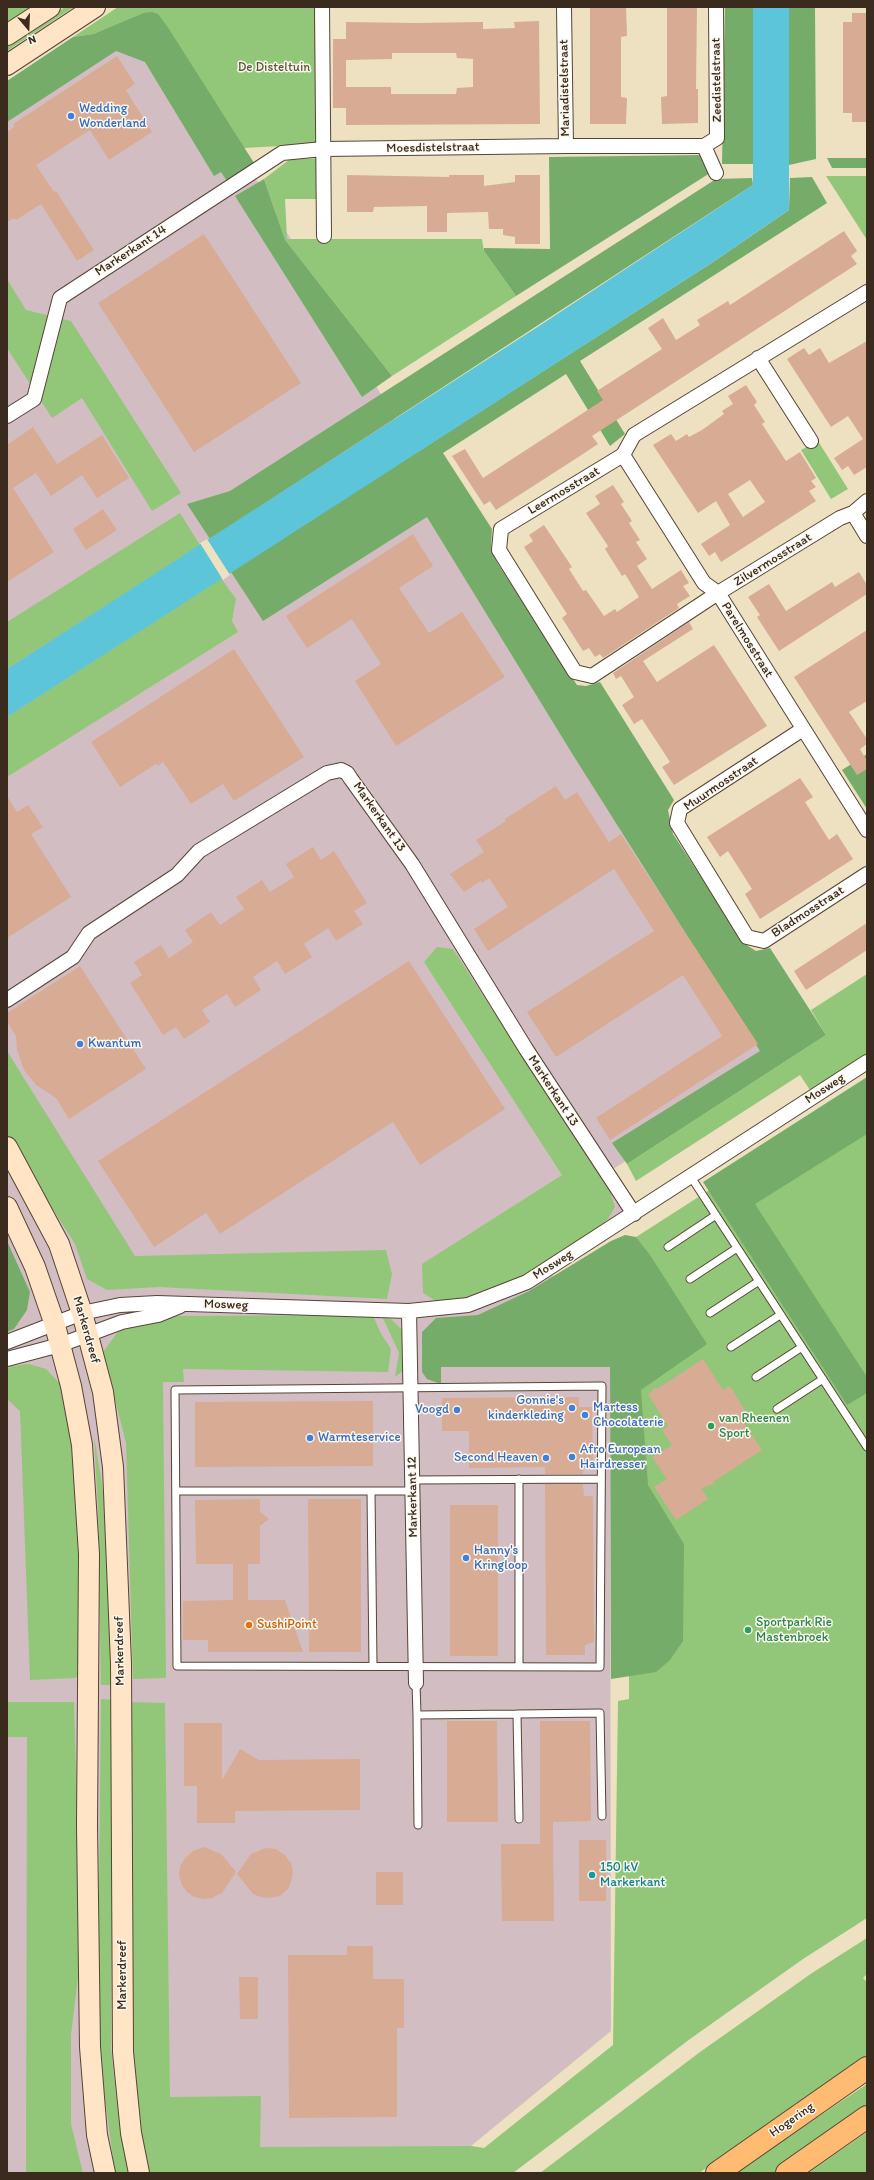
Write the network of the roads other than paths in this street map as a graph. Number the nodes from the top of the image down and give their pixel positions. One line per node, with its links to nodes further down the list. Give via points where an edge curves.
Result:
1 (50, 7): 6 (main road)
2 (95, 7): 7 (main road)
3 (322, 7): 11 (street)
4 (564, 7): 9 (street, Mariadistelstraat)
5 (716, 7): 10 (street, Zeedistelstraat, via 717,138)
6 (7, 35)
7 (7, 65)
8 (543, 146): 9 (street, Mariadistelstraat); 11 (street, Moesdistelstraat)
9 (566, 146): 10 (street)
10 (704, 146): 12 (street)
11 (323, 148): 13 (street); 16 (street, Markerkant 14, via 282,153 60,298 34,399)
12 (716, 174)
13 (324, 236)
14 (867, 292): 15 (street)
15 (758, 358): 17 (street); 18 (street, via 634,434)
16 (7, 416)
17 (811, 441)
18 (623, 455): 22 (street, Parelmosstraat, via 704,583); 23 (street, Leermosstraat, via 501,529 499,538 499,550)
19 (867, 501): 20 (street, Zilvermosstraat)
20 (852, 513): 21 (street); 22 (street, Zilvermosstraat)
21 (867, 536)
22 (718, 593): 23 (street, Zilvermosstraat, via 592,676); 24 (street, Parelmosstraat)
23 (575, 672)
24 (803, 729): 25 (street, Parelmosstraat); 27 (street, Muurmosstraat, via 680,809 677,823)
25 (867, 830)
26 (867, 874): 27 (street, Bladmosstraat, via 764,941)
27 (747, 937)
28 (7, 1000): 33 (street, Markerkant 13, via 73,957 89,933 177,875 199,850 327,773 341,770 347,773 412,864 526,1049)
29 (867, 1062): 31 (street, Mosweg)
30 (7, 1147): 41 (main road, Markerdreef, via 59,1244)
31 (691, 1177): 33 (street, Mosweg); 34 (lane)
32 (7, 1207): 44 (main road, via 35,1267)
33 (634, 1214): 40 (street, Mosweg, via 527,1282 468,1305)
34 (716, 1215): 35 (lane); 36 (lane)
35 (668, 1247)
36 (737, 1248): 37 (lane); 38 (lane)
37 (690, 1279)
38 (758, 1281): 42 (lane); 43 (lane)
39 (188, 1303): 40 (street, Mosweg); 41 (street, Mosweg, via 120,1305); 45 (street, Mosweg, via 158,1315 122,1322)
40 (409, 1311): 53 (street, Markerkant 12)
41 (82, 1313): 44 (street, Mosweg); 45 (main road, Markerdreef)
42 (710, 1313)
43 (780, 1315): 48 (lane); 49 (lane)
44 (54, 1322): 46 (street, Mosweg); 47 (main road)
45 (88, 1335): 47 (street, Mosweg); 73 (main road, Markerdreef, via 103,1392 113,1467 121,1664 123,2052 131,2133)
46 (7, 1342)
47 (60, 1345): 50 (street, Mosweg); 72 (main road, via 82,1445 89,1554 87,1825 90,2047 97,2135)
48 (731, 1346)
49 (802, 1347): 51 (lane); 52 (lane)
50 (7, 1359)
51 (756, 1377)
52 (823, 1379): 54 (lane); 55 (lane)
53 (411, 1387): 57 (lane, via 602,1386); 58 (street, Markerkant 12); 59 (lane, via 175,1390)
54 (777, 1409)
55 (867, 1447)
56 (520, 1479): 57 (lane); 58 (lane); 63 (lane)
57 (600, 1479): 63 (lane, via 600,1667)
58 (413, 1486): 60 (lane); 62 (street, Markerkant 12)
59 (176, 1491): 60 (lane); 61 (lane, via 177,1666)
60 (371, 1491): 61 (lane)
61 (373, 1666): 62 (lane)
62 (416, 1666): 63 (lane); 64 (street, Markerkant 12)
63 (519, 1667)
64 (416, 1683): 66 (lane)
65 (517, 1714): 66 (lane); 67 (lane, via 600,1713); 68 (lane)
66 (417, 1715): 69 (lane)
67 (602, 1816)
68 (518, 1819)
69 (418, 1825)
70 (867, 2068): 74 (highway, Hogering)
71 (867, 2117): 75 (highway)
72 (105, 2173)
73 (139, 2173)
74 (717, 2173)
75 (787, 2173)

